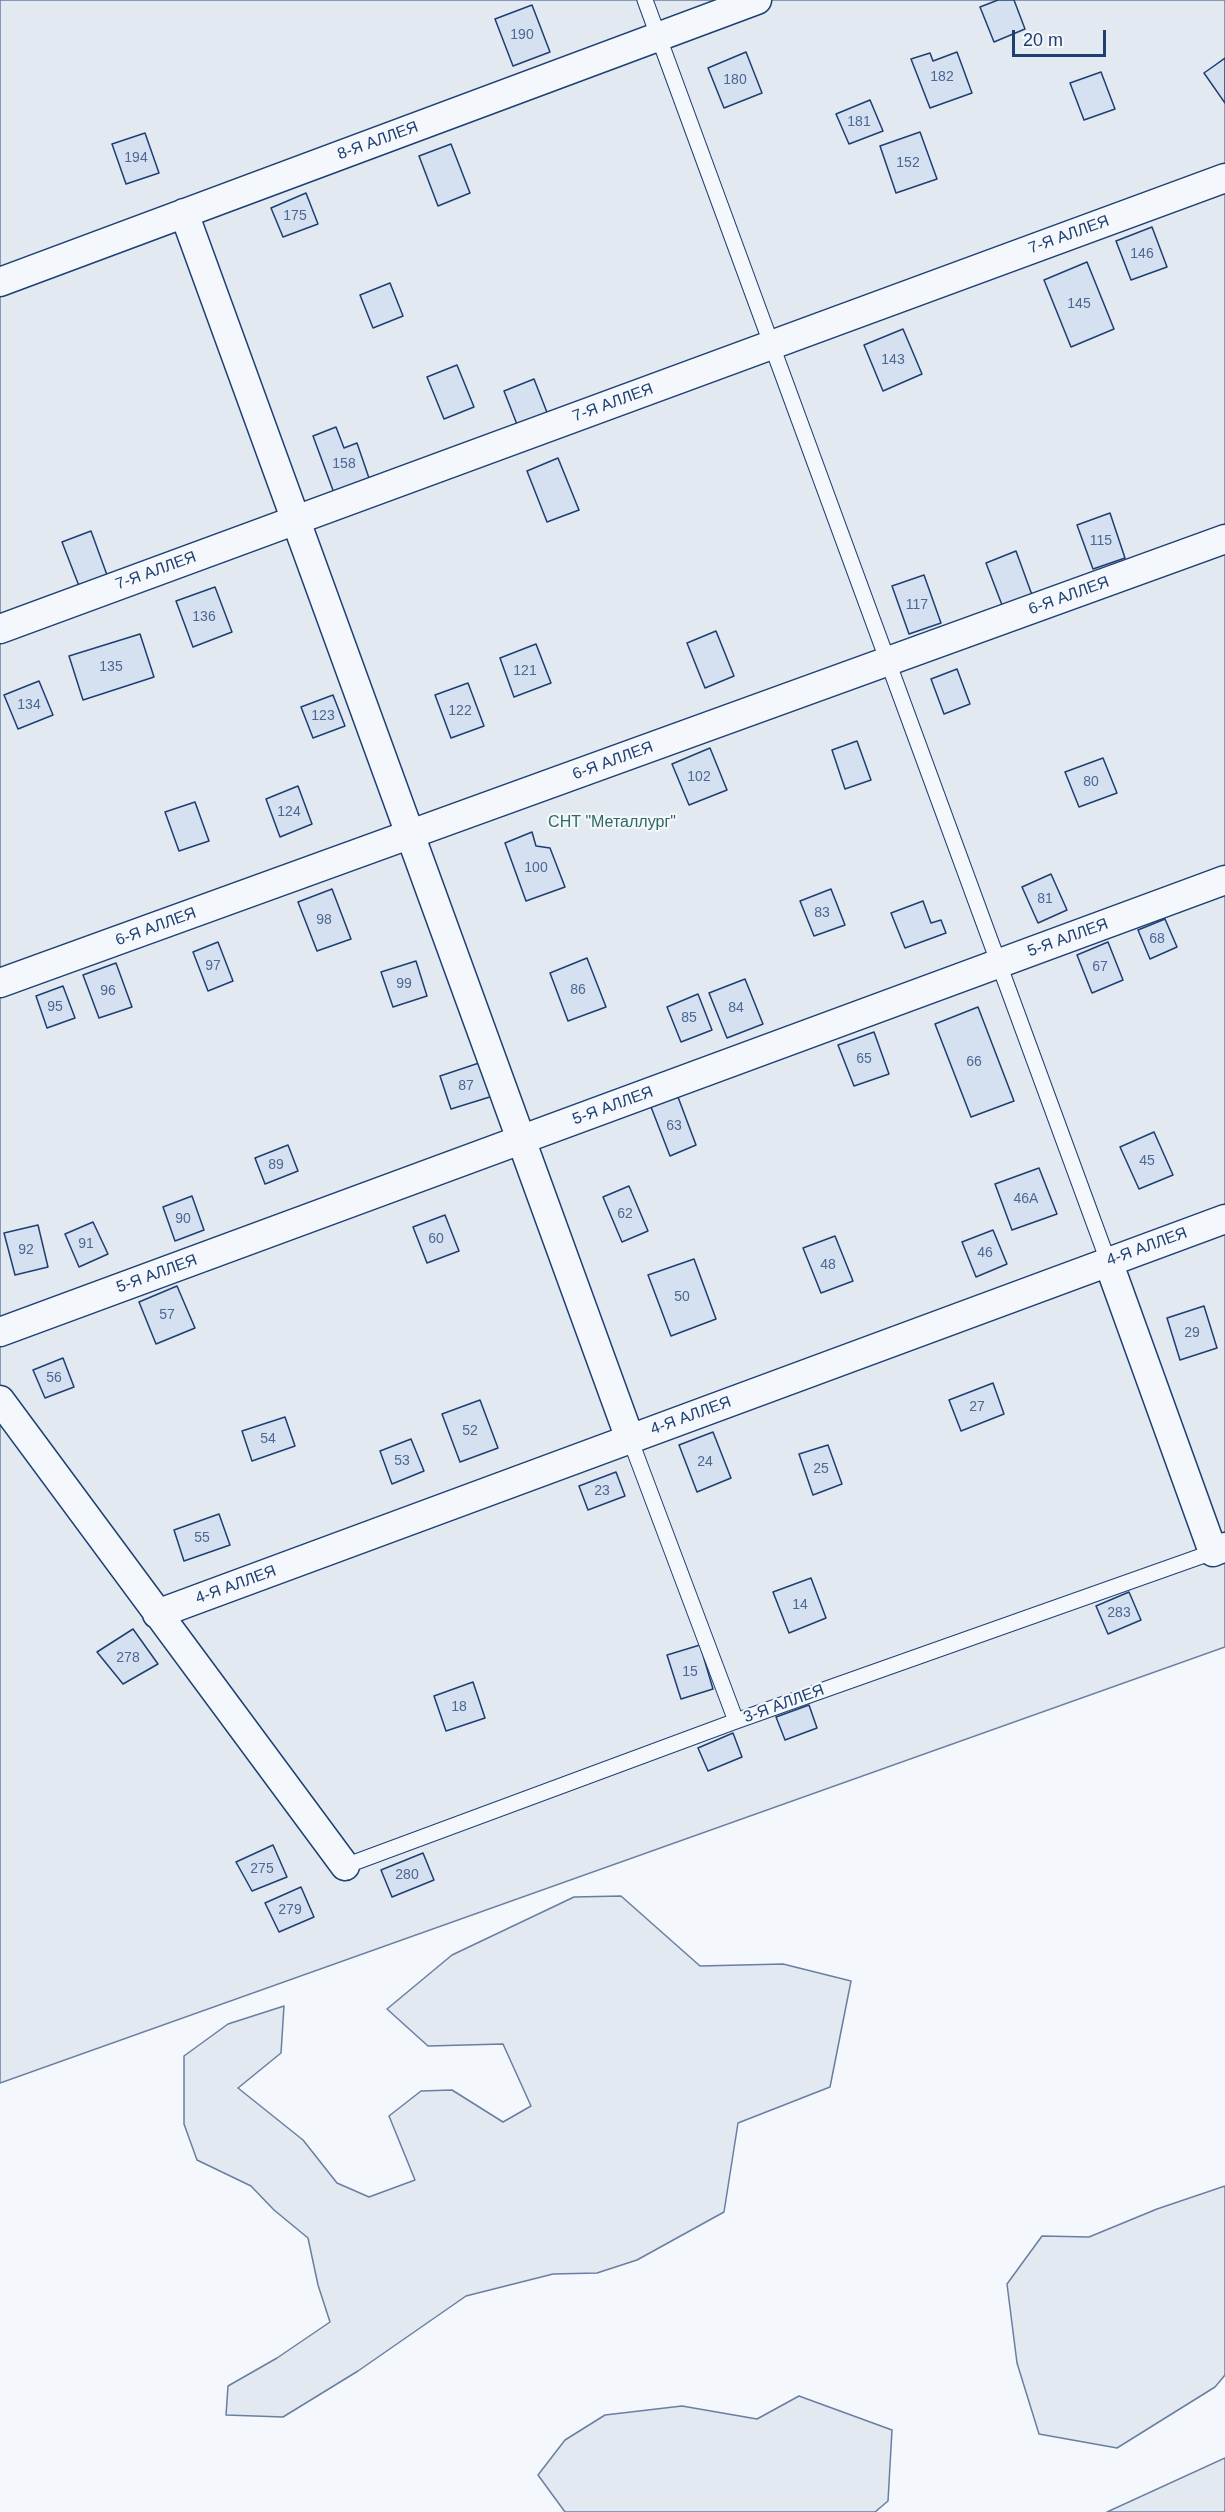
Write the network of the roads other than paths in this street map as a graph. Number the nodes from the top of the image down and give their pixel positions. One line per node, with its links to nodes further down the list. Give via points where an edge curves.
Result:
1 (645, 0): 3 (lane)
2 (756, 0): 3 (street, 8-Я АЛЛЕЯ)
3 (659, 36): 5 (street, 8-Я АЛЛЕЯ); 7 (lane)
4 (1225, 178): 7 (street, 7-Я АЛЛЕЯ)
5 (184, 213): 6 (street, 8-Я АЛЛЕЯ); 8 (street)
6 (0, 282)
7 (772, 345): 8 (street, 7-Я АЛЛЕЯ); 11 (lane)
8 (296, 520): 10 (street, 7-Я АЛЛЕЯ); 12 (street)
9 (1225, 539): 11 (street, 6-Я АЛЛЕЯ)
10 (0, 629)
11 (888, 662): 12 (street, 6-Я АЛЛЕЯ); 14 (lane)
12 (410, 835): 15 (street, 6-Я АЛЛЕЯ); 16 (street)
13 (1225, 880): 14 (street, 5-Я АЛЛЕЯ)
14 (999, 963): 16 (street, 5-Я АЛЛЕЯ); 18 (lane)
15 (0, 983)
16 (521, 1140): 19 (street, 5-Я АЛЛЕЯ); 21 (street)
17 (1225, 1218): 18 (street, 4-Я АЛЛЕЯ)
18 (1108, 1262): 21 (street, 4-Я АЛЛЕЯ); 22 (street)
19 (0, 1332)
20 (0, 1401): 23 (street)
21 (630, 1439): 23 (street, 4-Я АЛЛЕЯ); 24 (lane)
22 (1219, 1549): 24 (lane, 3-Я АЛЛЕЯ)
23 (158, 1614): 25 (street)
24 (736, 1721): 25 (lane, 3-Я АЛЛЕЯ)
25 (345, 1866)

